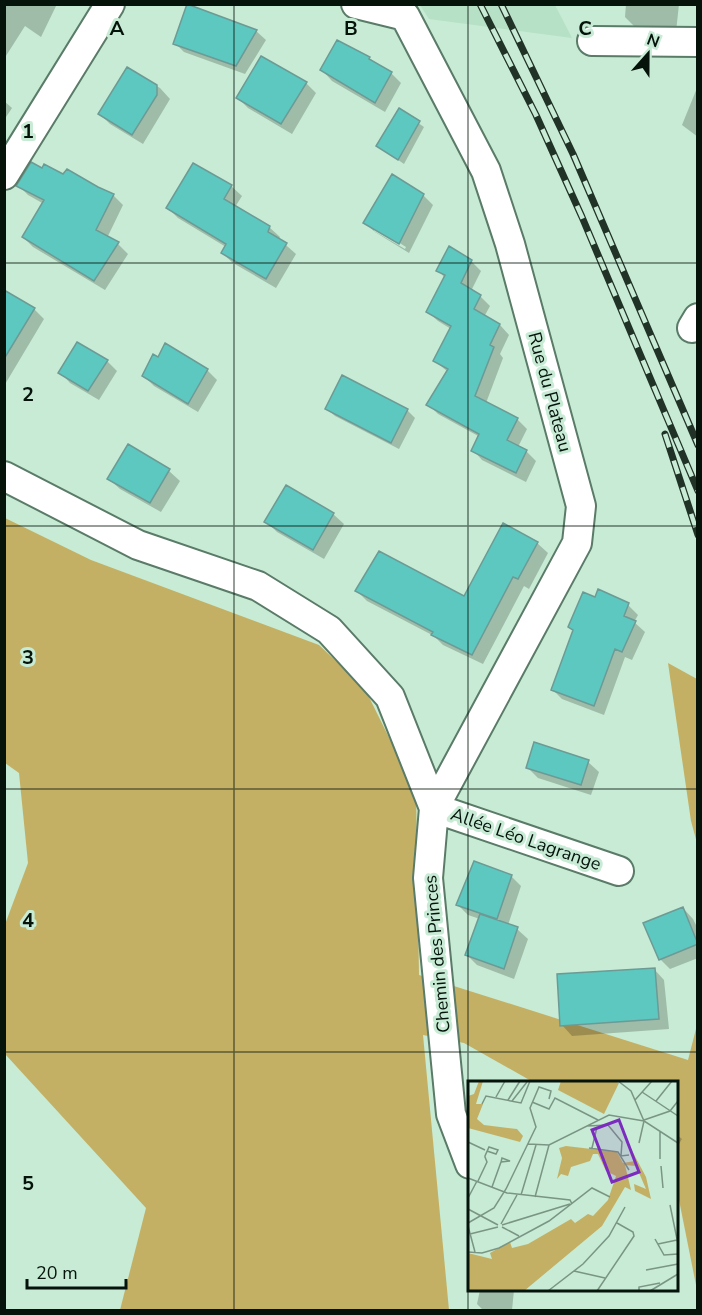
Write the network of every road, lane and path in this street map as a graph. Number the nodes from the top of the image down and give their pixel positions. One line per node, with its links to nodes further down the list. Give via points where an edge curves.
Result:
1 (110, 4): 5 (street)
2 (356, 4): 7 (street, Rue du Plateau, via 405,16 486,171 510,244 581,506 577,543)
3 (592, 41): 4 (street)
4 (698, 42)
5 (4, 175)
6 (4, 476): 7 (street, Chemin des Princes, via 138,545 258,586 329,630 390,697)
7 (434, 808): 8 (street, Allée Léo Lagrange); 9 (street, Chemin des Princes, via 429,890 451,1114)
8 (619, 871)
9 (468, 1159)

